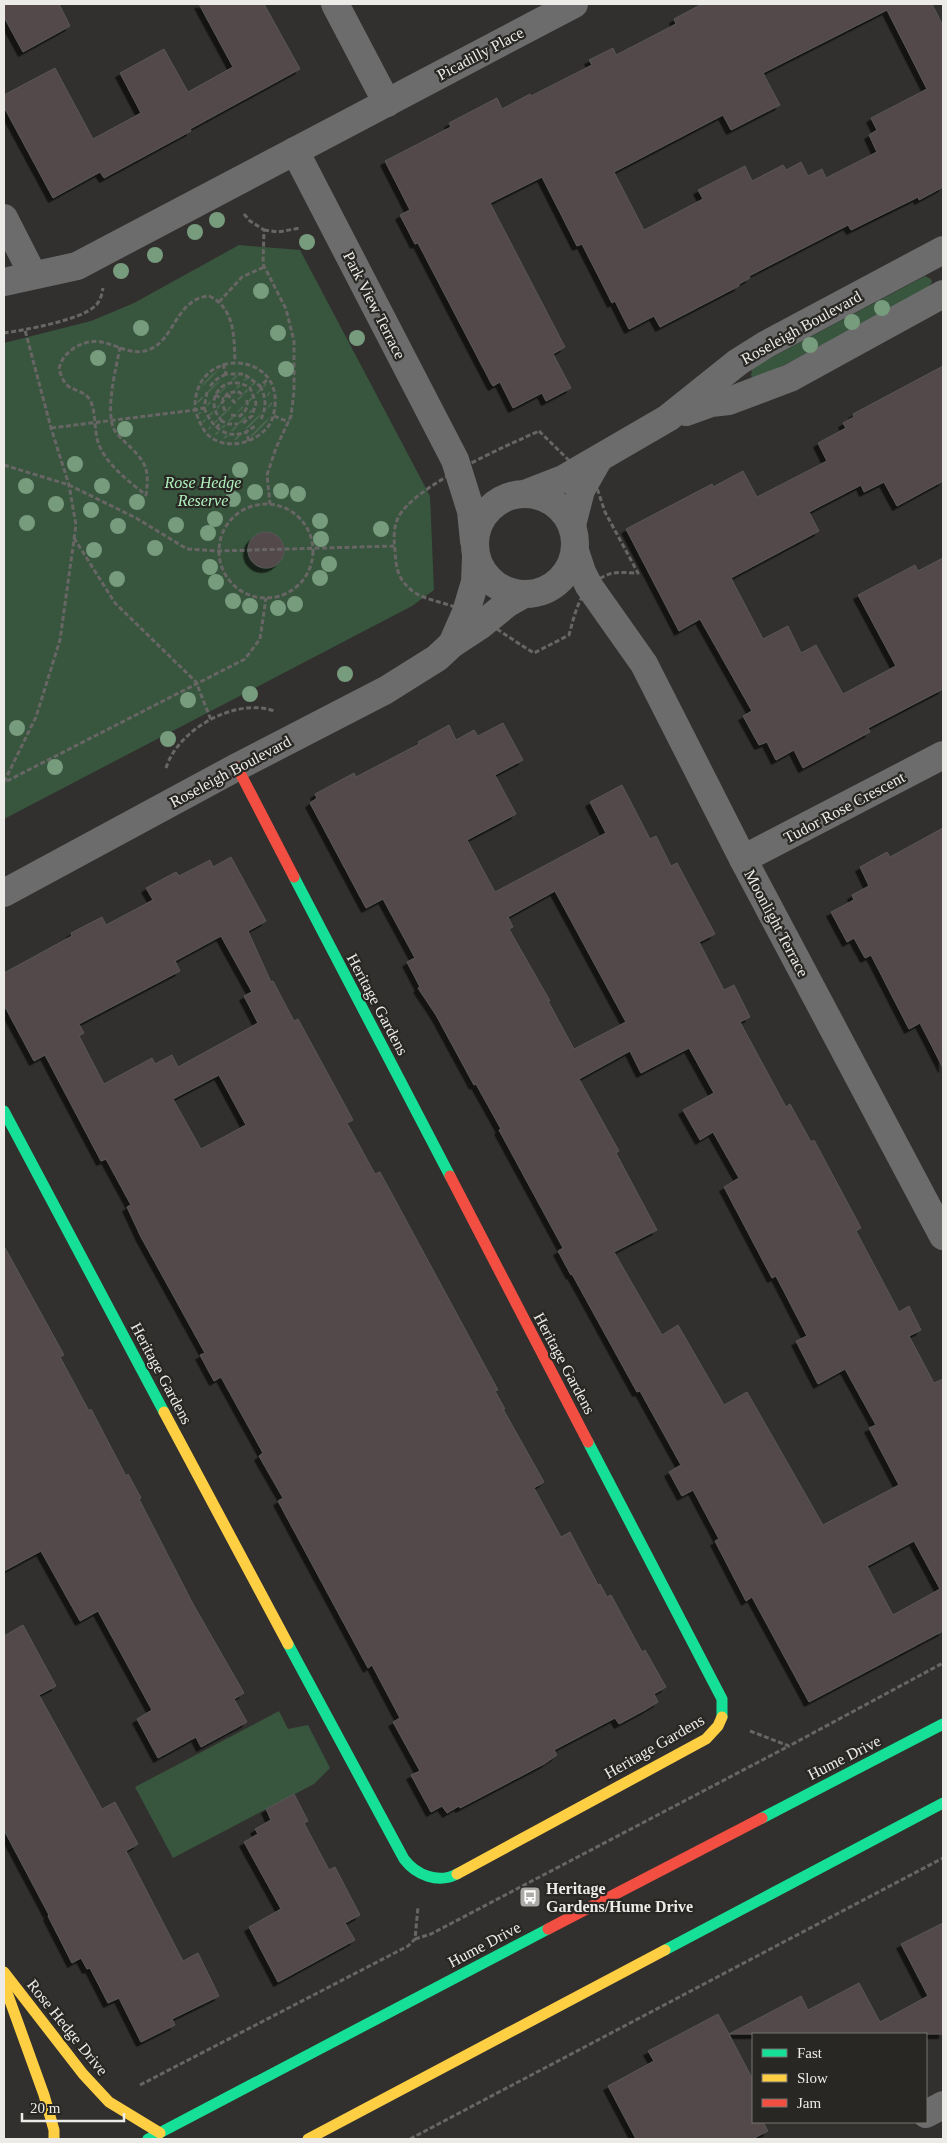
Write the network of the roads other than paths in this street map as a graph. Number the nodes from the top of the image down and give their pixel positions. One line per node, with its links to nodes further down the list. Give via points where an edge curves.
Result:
1 (335, 4): 3 (street)
2 (574, 4): 3 (street, Picadilly Place)
3 (387, 103): 4 (street)
4 (294, 151): 7 (street, via 77,266); 12 (street, Park View Terrace)
5 (4, 218): 7 (street)
6 (943, 250): 10 (street, Roseleigh Boulevard, via 765,345 738,362)
7 (34, 275): 8 (street)
8 (4, 282)
9 (943, 294): 10 (street, Roseleigh Boulevard, via 790,378 745,396 711,403)
10 (668, 418): 11 (street, Roseleigh Boulevard)
11 (598, 460): 13 (street, Roseleigh Boulevard, via 563,479); 14 (street, Roseleigh Boulevard, via 581,490)
12 (456, 465): 13 (street, Park View Terrace, via 497,492); 15 (street, Park View Terrace, via 470,511)
13 (520, 494): 14 (street, via 542,496 555,502 565,513); 15 (street, via 497,502 485,512 478,526)
14 (574, 538): 16 (street, via 572,564 564,575 554,585); 17 (street, Moonlight Terrace, via 586,579)
15 (475, 549): 16 (street, via 482,572 494,584 508,592); 18 (street, Roseleigh Boulevard, via 475,582)
16 (533, 593): 17 (street, Moonlight Terrace, via 575,599); 18 (street, Roseleigh Boulevard, via 508,603)
17 (608, 613): 21 (street, Moonlight Terrace, via 644,664)
18 (452, 644): 20 (street, Roseleigh Boulevard, via 437,658 386,690)
19 (943, 755): 21 (street, Tudor Rose Crescent)
20 (237, 767): 22 (street, Roseleigh Boulevard); 23 (street, Heritage Gardens, via 722,1699 724,1712 717,1729 706,1739 451,1877 421,1876 408,1866)
21 (743, 859): 24 (street, Moonlight Terrace)
22 (4, 893)
23 (4, 1111)
24 (937, 1208): 25 (street, Moonlight Terrace)
25 (943, 1236)
26 (943, 1724): 32 (street, Hume Drive)
27 (943, 1803): 35 (street)
28 (4, 1972): 32 (street, Rose Hedge Drive, via 83,2074 109,2102)
29 (4, 1984): 33 (street, Rose Hedge Drive, via 44,2095)
30 (943, 2105): 31 (street)
31 (927, 2114)
32 (160, 2133): 34 (street, Hume Drive)
33 (54, 2139)
34 (148, 2139)
35 (308, 2139)

